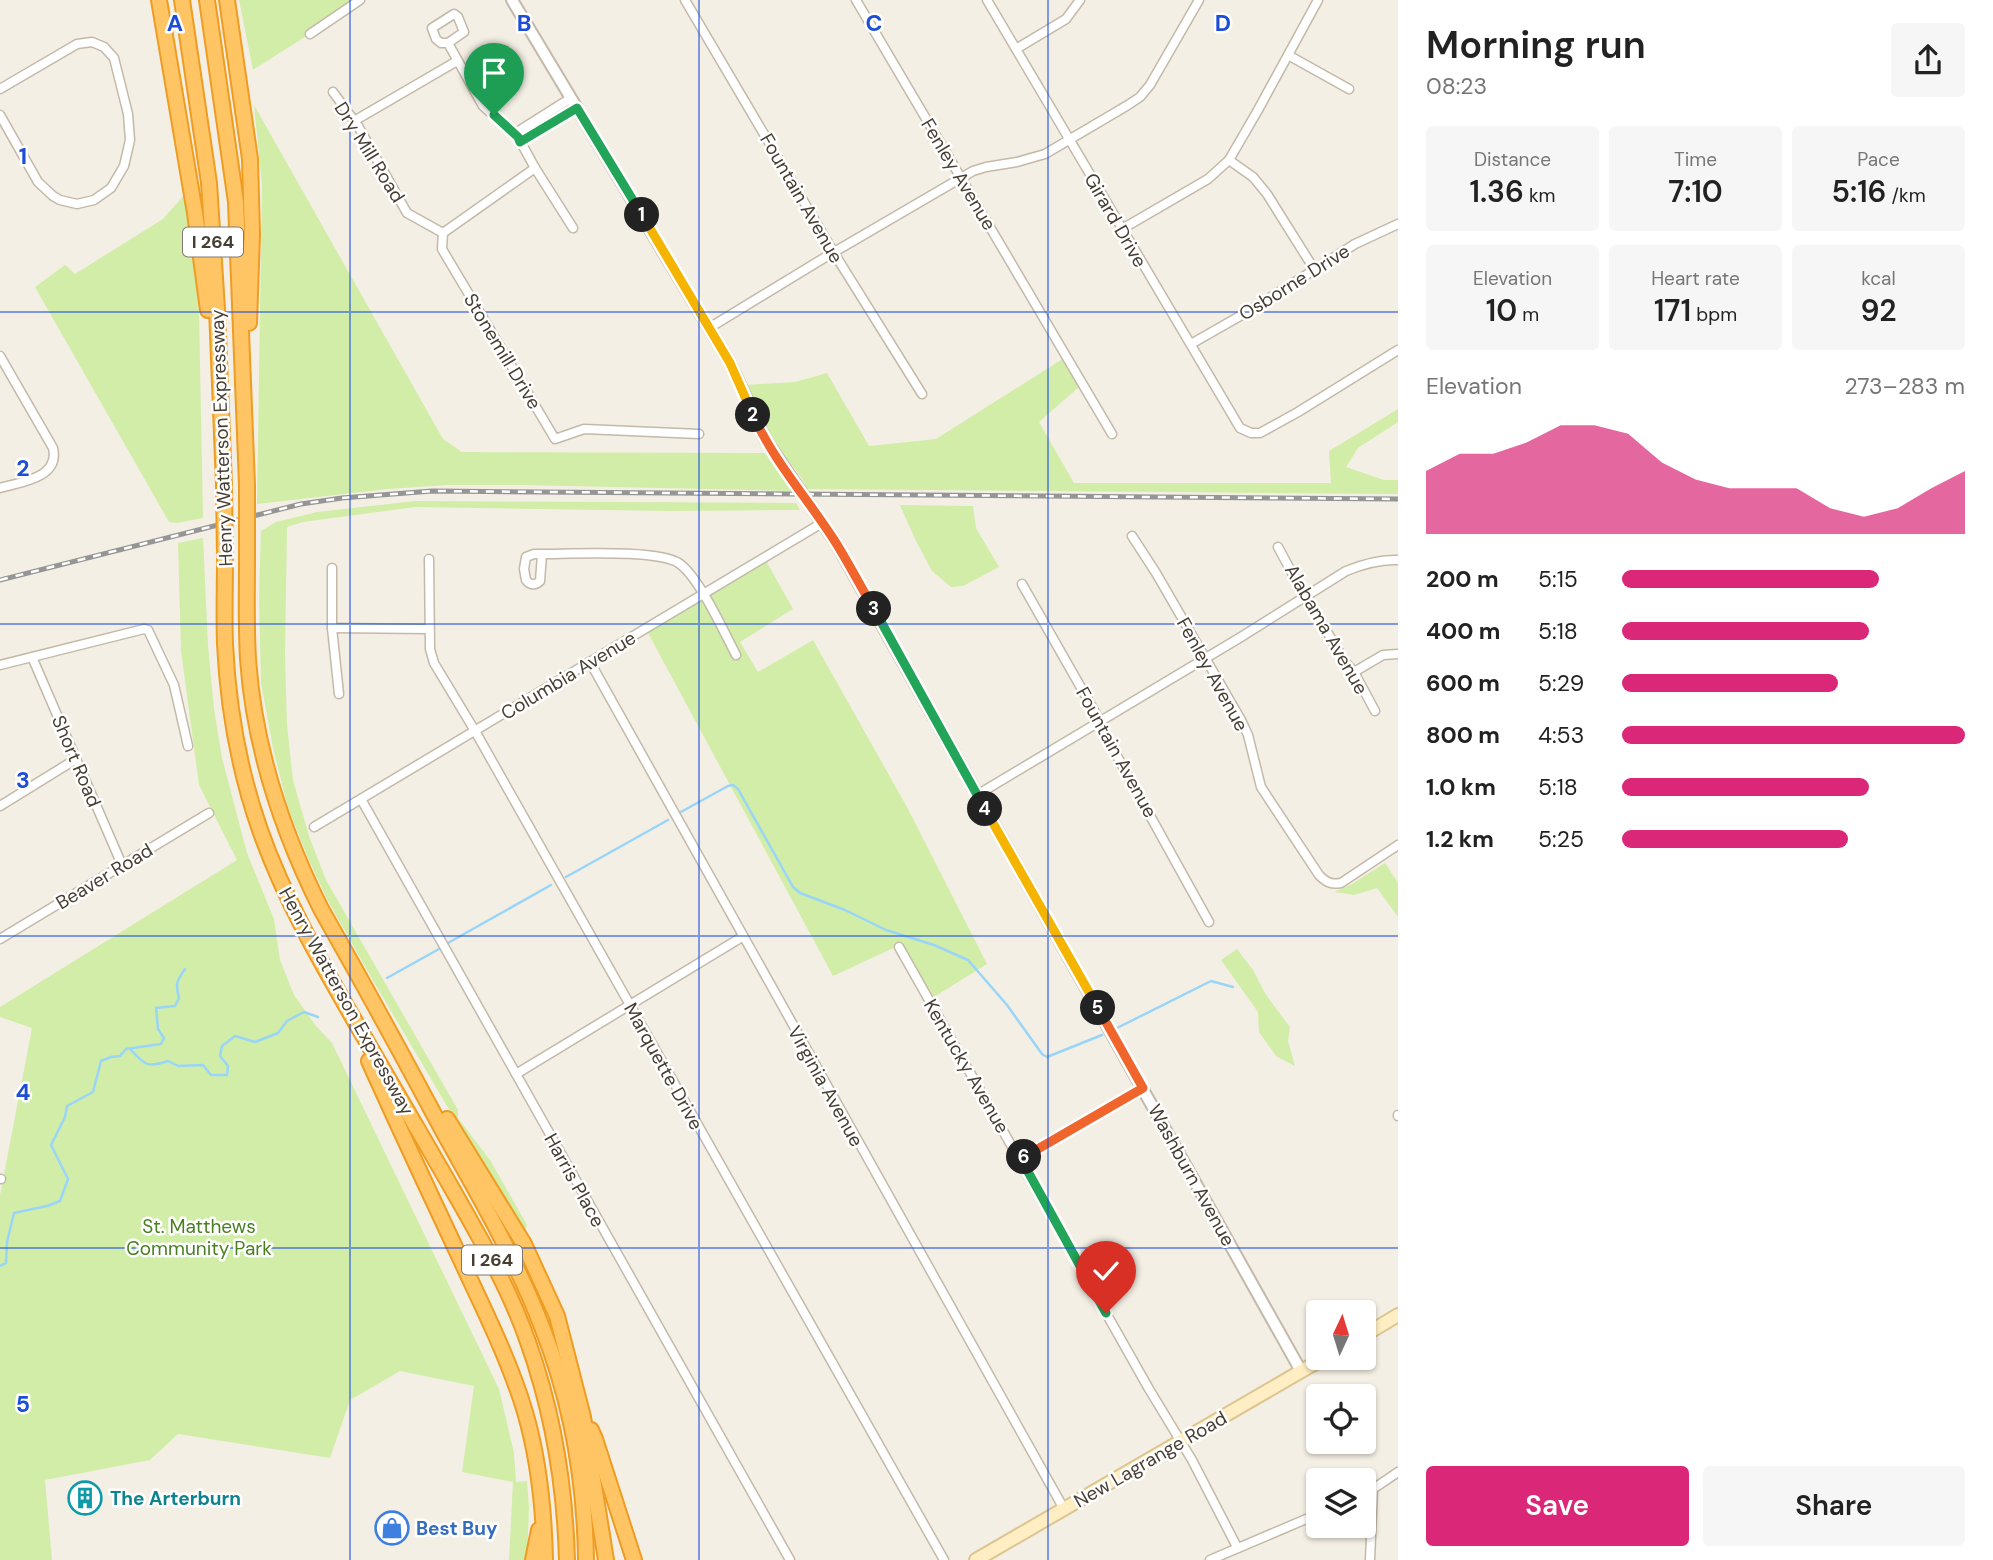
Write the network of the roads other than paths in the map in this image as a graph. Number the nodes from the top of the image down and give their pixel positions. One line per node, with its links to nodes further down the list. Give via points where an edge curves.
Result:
1 (159, 0): 42 (highway, via 195,213)
2 (182, 0): 42 (highway, Henry Watterson Expressway / I 264, via 209,183)
3 (207, 0): 41 (highway, Henry Watterson Expressway / I 264, via 236,202)
4 (227, 0): 41 (highway, via 250,159)
5 (360, 0): 13 (street)
6 (512, 0): 21 (street, Washburn Avenue)
7 (685, 0): 34 (street, Fountain Avenue)
8 (856, 0): 29 (street, Fenley Avenue)
9 (987, 0): 15 (street, Girard Drive)
10 (1080, 0): 15 (street, via 1066,19)
11 (1199, 0): 25 (street, via 1140,97)
12 (1318, 0): 16 (street)
13 (310, 34)
14 (447, 43): 17 (street)
15 (1016, 49): 25 (street, Girard Drive)
16 (1289, 55): 19 (street); 27 (street)
17 (457, 61): 23 (street); 24 (street, via 483,106)
18 (0, 89): 22 (street, via 77,44 92,42 104,47 114,58 128,114 130,140 124,166 111,188 94,200 77,204 60,200 38,182)
19 (1349, 89)
20 (333, 92): 23 (street, Dry Mill Road)
21 (574, 103): 24 (street); 26 (street); 36 (street, Washburn Avenue)
22 (0, 115)
23 (354, 121): 33 (street, Dry Mill Road, via 407,212)
24 (514, 134): 26 (street)
25 (1069, 141): 29 (street, via 1045,155 986,167); 32 (street, Girard Drive)
26 (520, 142): 28 (street)
27 (1229, 160): 32 (street, via 1208,179); 35 (street, via 1267,194)
28 (535, 168): 31 (street); 33 (street)
29 (962, 178): 34 (street); 44 (street, Fenley Avenue)
30 (1398, 224): 35 (street, Osborne Drive)
31 (572, 228)
32 (1122, 229): 37 (street, Girard Drive)
33 (443, 233): 43 (street, Stonemill Drive, via 443,249 555,439 584,429)
34 (834, 253): 36 (street); 40 (street, Fountain Avenue)
35 (1314, 269): 37 (street, Osborne Drive)
36 (709, 328): 46 (street, Washburn Avenue, via 765,439)
37 (1191, 344): 38 (street, Girard Drive, via 1240,428 1251,433 1260,433 1298,412)
38 (1398, 350)
39 (0, 356): 45 (street, via 55,457 43,475)
40 (922, 394)
41 (245, 426): 83 (highway, Henry Watterson Expressway / I 264, bridge, via 247,641 260,737 301,869)
42 (222, 428): 82 (highway, Henry Watterson Expressway / I 264, bridge, via 225,642 236,740 260,828 283,888)
43 (699, 434)
44 (1112, 434)
45 (0, 488)
46 (822, 523): 54 (street, Columbia Avenue); 71 (street, Washburn Avenue)
47 (1132, 536): 61 (street, Fenley Avenue)
48 (1278, 547): 55 (street, Alabama Avenue)
49 (542, 554): 54 (street, via 669,558 685,568)
50 (429, 559): 57 (street, Marquette Drive)
51 (1398, 560): 55 (street, via 1363,564)
52 (332, 568): 56 (street)
53 (1021, 584): 67 (street, Fountain Avenue)
54 (703, 594): 59 (street); 62 (street, Columbia Avenue)
55 (1305, 596): 61 (street); 64 (street, Alabama Avenue)
56 (332, 628): 57 (street); 65 (street)
57 (429, 629): 68 (street, Marquette Drive, via 434,663)
58 (1398, 654): 64 (street, via 1383,655)
59 (736, 655)
60 (32, 657): 63 (street); 69 (street, via 148,630 174,685); 70 (street, Short Road)
61 (1205, 658): 67 (street); 76 (street, Fenley Avenue, via 1245,728 1261,787 1325,881 1341,883)
62 (590, 662): 68 (street, Columbia Avenue); 79 (street, Virginia Avenue)
63 (0, 665)
64 (1354, 672): 66 (street, Alabama Avenue)
65 (339, 694)
66 (1375, 711)
67 (1099, 722): 71 (street); 78 (street, Fountain Avenue)
68 (475, 731): 72 (street, Columbia Avenue); 84 (street, Marquette Drive)
69 (188, 746)
70 (76, 759): 73 (street); 77 (street, Short Road)
71 (977, 796): 86 (street, Washburn Avenue)
72 (361, 799): 75 (street, Columbia Avenue); 85 (street, Harris Place)
73 (0, 806)
74 (209, 813): 77 (street, Beaver Road)
75 (314, 827)
76 (1398, 845)
77 (122, 865): 80 (street, Beaver Road)
78 (1209, 922)
79 (742, 937): 84 (street); 96 (street, Virginia Avenue)
80 (0, 939)
81 (899, 947): 87 (street, Kentucky Avenue)
82 (336, 989): 97 (highway, via 508,1363 532,1440); 103 (highway, Henry Watterson Expressway / I 264, via 478,1234 525,1334 559,1464)
83 (366, 990): 92 (highway, via 537,1271 557,1316); 104 (highway, Henry Watterson Expressway / I 264, via 504,1243 543,1327 575,1443)
84 (630, 1004): 85 (street); 108 (street, Marquette Drive)
85 (516, 1074): 107 (street, Harris Place)
86 (1143, 1088): 87 (street); 91 (street, Washburn Avenue)
87 (1021, 1159): 93 (street, Kentucky Avenue)
88 (1398, 1315): 89 (main road)
89 (1376, 1328)
90 (1306, 1368): 91 (main road, New Lagrange Road)
91 (1301, 1371): 93 (main road, New Lagrange Road)
92 (583, 1417): 105 (highway); 106 (highway, via 595,1439)
93 (1180, 1441): 96 (main road, New Lagrange Road); 100 (street, Kentucky Avenue)
94 (1398, 1472): 95 (street)
95 (1376, 1487)
96 (1064, 1509): 109 (main road, New Lagrange Road)
97 (543, 1511): 101 (highway); 102 (highway)
98 (1306, 1519): 100 (street)
99 (1370, 1538): 111 (street)
100 (1237, 1547): 110 (street)
101 (533, 1560)
102 (545, 1560)
103 (567, 1560)
104 (586, 1560)
105 (606, 1560)
106 (634, 1560)
107 (790, 1560)
108 (944, 1560)
109 (976, 1560)
110 (1210, 1560)
111 (1370, 1560)

